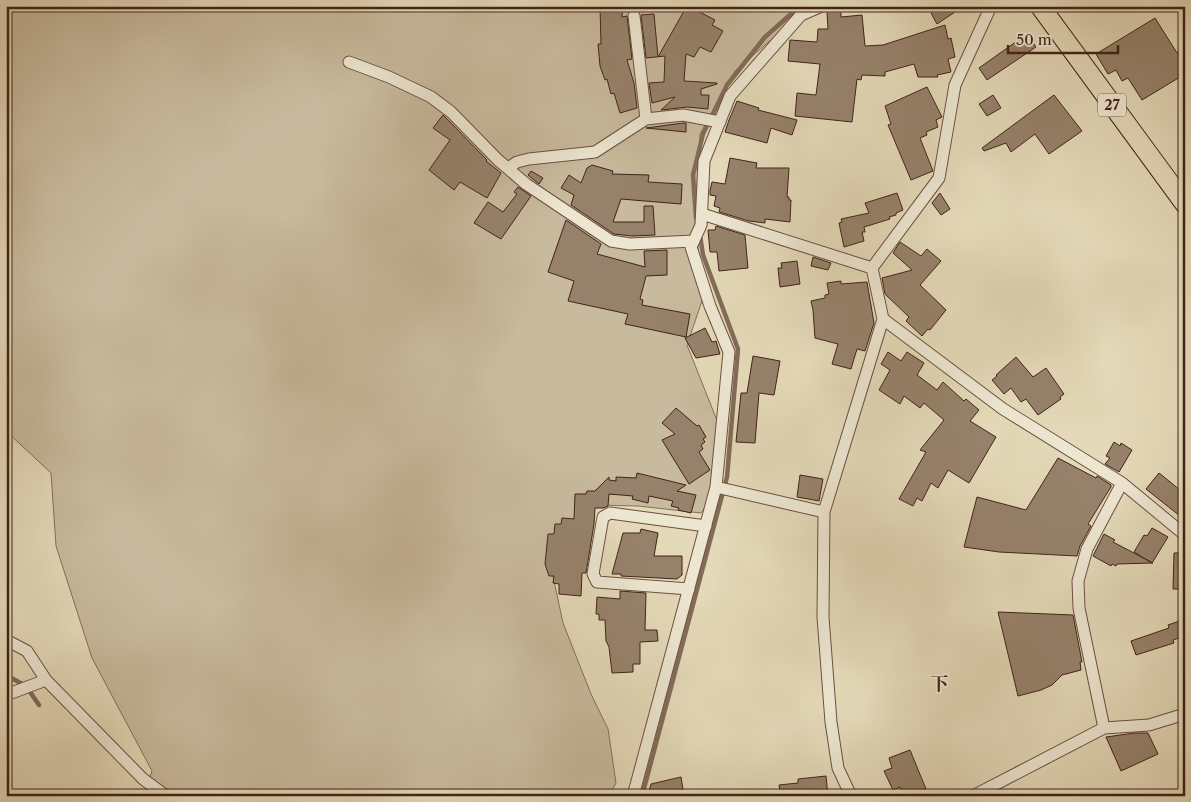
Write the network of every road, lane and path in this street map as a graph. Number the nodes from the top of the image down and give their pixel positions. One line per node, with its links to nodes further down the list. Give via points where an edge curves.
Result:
1 (822, 6): 7 (street, via 801,16 737,88)
2 (991, 6): 12 (street, via 955,85 939,178)
3 (1040, 6): 9 (main road, 27)
4 (634, 16): 6 (street)
5 (349, 62): 8 (street, via 431,97 451,112)
6 (646, 119): 7 (street, via 683,115); 8 (street, via 595,152 528,159)
7 (719, 122): 10 (street, via 704,161)
8 (508, 168): 11 (street, via 526,184 610,241 630,244)
9 (1185, 204)
10 (702, 214): 11 (street); 12 (street)
11 (694, 241): 15 (street, via 691,247 729,352)
12 (872, 268): 13 (street)
13 (883, 319): 14 (street, via 1003,409); 16 (street)
14 (1122, 483): 18 (street); 24 (street, via 1087,548 1078,581 1079,608)
15 (716, 487): 16 (street); 17 (street)
16 (824, 512): 27 (street, via 823,617 831,722 838,768)
17 (706, 526): 19 (street); 19 (street, via 610,513 603,516 594,574 597,582)
18 (1185, 534)
19 (689, 589): 26 (street)
20 (6, 640): 21 (street, via 27,651)
21 (46, 680): 22 (street); 25 (street, via 143,780)
22 (6, 695)
23 (1185, 714): 24 (street, via 1149,725)
24 (1104, 728): 28 (street)
25 (166, 796)
26 (633, 796)
27 (851, 796)
28 (973, 796)

